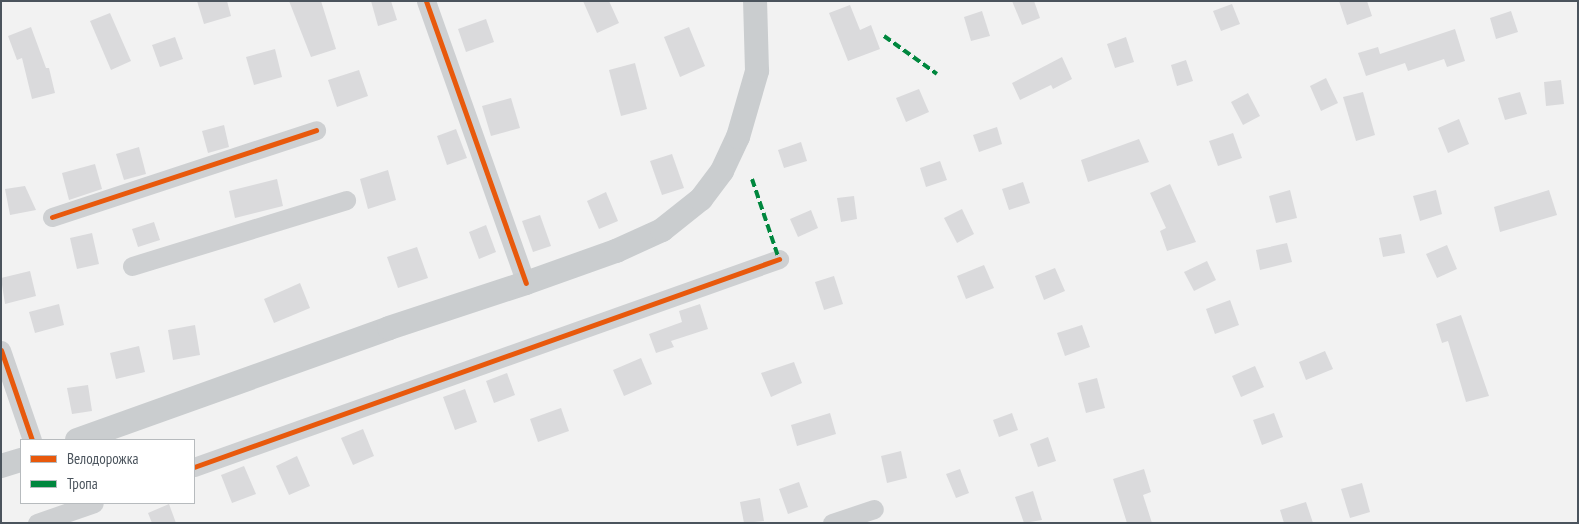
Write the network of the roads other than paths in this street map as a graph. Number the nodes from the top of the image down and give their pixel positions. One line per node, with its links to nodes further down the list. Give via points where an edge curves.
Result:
1 (426, 1): 8 (street)
2 (755, 1): 8 (main road, via 758,72 749,108 722,171 701,199 662,230 616,251)
3 (316, 130): 5 (street)
4 (346, 200): 7 (street)
5 (52, 217)
6 (779, 259): 14 (street)
7 (132, 266)
8 (526, 283): 11 (main road)
9 (1, 350): 10 (street)
10 (32, 439)
11 (80, 439)
12 (20, 460): 13 (main road)
13 (1, 466)
14 (195, 467)
15 (91, 504): 17 (street)
16 (874, 509): 18 (street)
17 (37, 523)
18 (832, 523)

